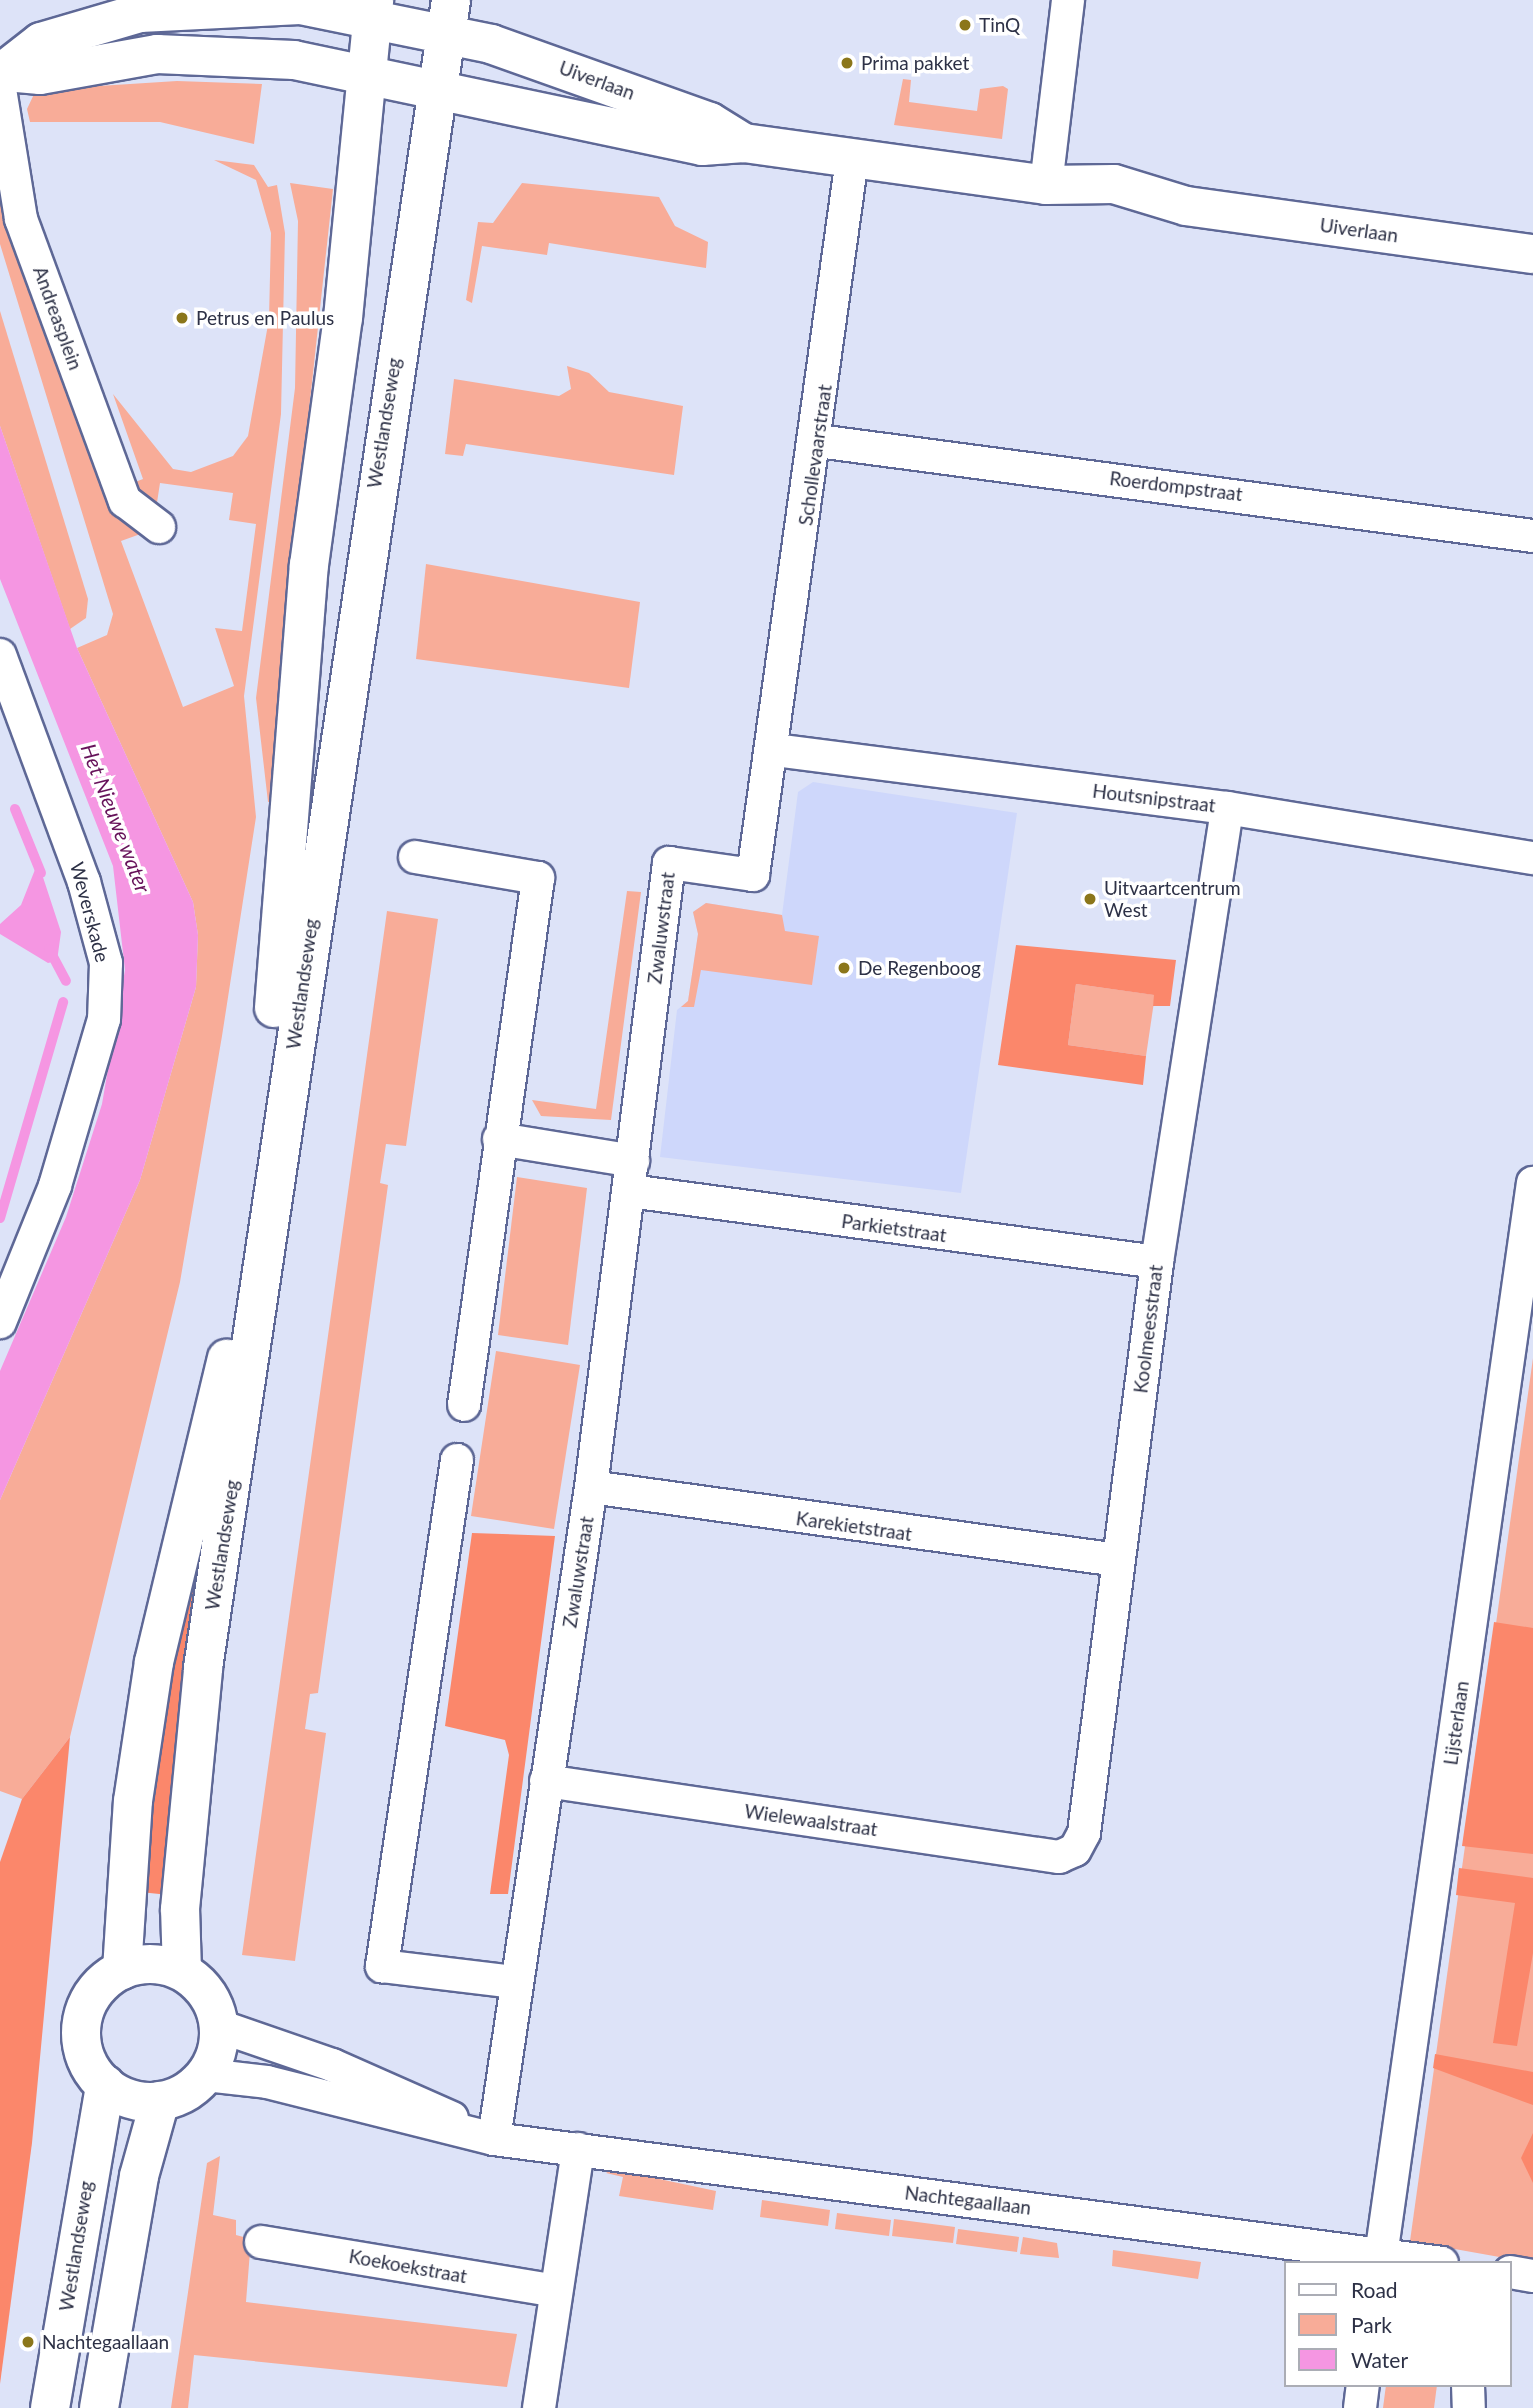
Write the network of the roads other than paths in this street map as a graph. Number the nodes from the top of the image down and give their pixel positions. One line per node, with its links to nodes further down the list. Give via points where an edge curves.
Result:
1 (1068, 0): 9 (street)
2 (373, 9): 3 (main road, Uiverlaan); 4 (main road, Westlandseweg); 5 (main road, Uiverlaan, via 300,5 141,13 41,42)
3 (449, 15): 6 (main road, Westlandseweg); 7 (main road, Uiverlaan, via 710,122)
4 (366, 72): 5 (main road, Uiverlaan, via 255,57 157,54); 6 (main road, Uiverlaan); 30 (main road, Westlandseweg, via 343,318 309,565 276,991 251,1203 224,1381 154,1662 133,1801)
5 (2, 79): 12 (street, Andreasplein, via 21,219 125,501)
6 (439, 86): 7 (main road, Uiverlaan, via 702,146); 31 (main road, Westlandseweg, via 203,1668 180,1909)
7 (744, 142): 8 (main road, Uiverlaan)
8 (852, 159): 9 (main road, Uiverlaan); 11 (street, Schollevaarstraat)
9 (1045, 185): 10 (main road, Uiverlaan, via 1111,208 1186,205)
10 (1533, 254)
11 (818, 441): 13 (street, Roerdompstraat); 15 (street, Schollevaarstraat)
12 (159, 527)
13 (1533, 536)
14 (1, 663): 23 (street, Weverskade, via 84,882 106,963 104,1019 66,1147)
15 (774, 750): 16 (street, Houtsnipstraat); 20 (street, Zwaluwstraat, via 752,875 669,863)
16 (1227, 807): 18 (street, Houtsnipstraat); 22 (street, Koolmeesstraat)
17 (415, 857): 19 (street, via 538,878)
18 (1533, 858)
19 (499, 1139): 20 (street); 24 (street)
20 (632, 1176): 22 (street, Parkietstraat); 26 (street, Zwaluwstraat)
21 (1533, 1183): 40 (street, Lijsterlaan)
22 (1157, 1262): 27 (street, Koolmeesstraat)
23 (0, 1322)
24 (464, 1405)
25 (457, 1460): 32 (street, via 382,1966)
26 (591, 1487): 27 (street, Karekietstraat); 28 (street, Zwaluwstraat)
27 (1118, 1560): 29 (street, Koolmeesstraat, via 1084,1833)
28 (546, 1781): 29 (street, Wielewaalstraat, via 1059,1857); 32 (street, Zwaluwstraat)
29 (1075, 1850)
30 (121, 1970): 31 (main road, via 152,1964); 35 (main road, via 93,1994 81,2029 85,2054)
31 (182, 1971): 33 (main road, via 208,1994)
32 (514, 1982): 37 (street, Zwaluwstraat)
33 (219, 2026): 34 (main road); 37 (street, Nachtegaallaan, via 332,2065)
34 (206, 2075): 36 (main road, via 185,2092); 37 (street, Nachtegaallaan, via 267,2082)
35 (105, 2085): 36 (main road, via 136,2101); 47 (main road, Westlandseweg)
36 (160, 2101): 48 (main road, via 139,2176)
37 (494, 2139): 38 (street, Nachtegaallaan)
38 (578, 2150): 40 (street, Nachtegaallaan); 44 (street)
39 (261, 2242): 44 (street, Koekoekstraat)
40 (1381, 2259): 41 (street, Nachtegaallaan)
41 (1412, 2261)
42 (1512, 2272): 43 (street)
43 (1533, 2276)
44 (556, 2291): 49 (street)
45 (1363, 2387): 50 (street)
46 (1468, 2387): 51 (street)
47 (50, 2408)
48 (99, 2408)
49 (540, 2408)
50 (1360, 2408)
51 (1469, 2408)

